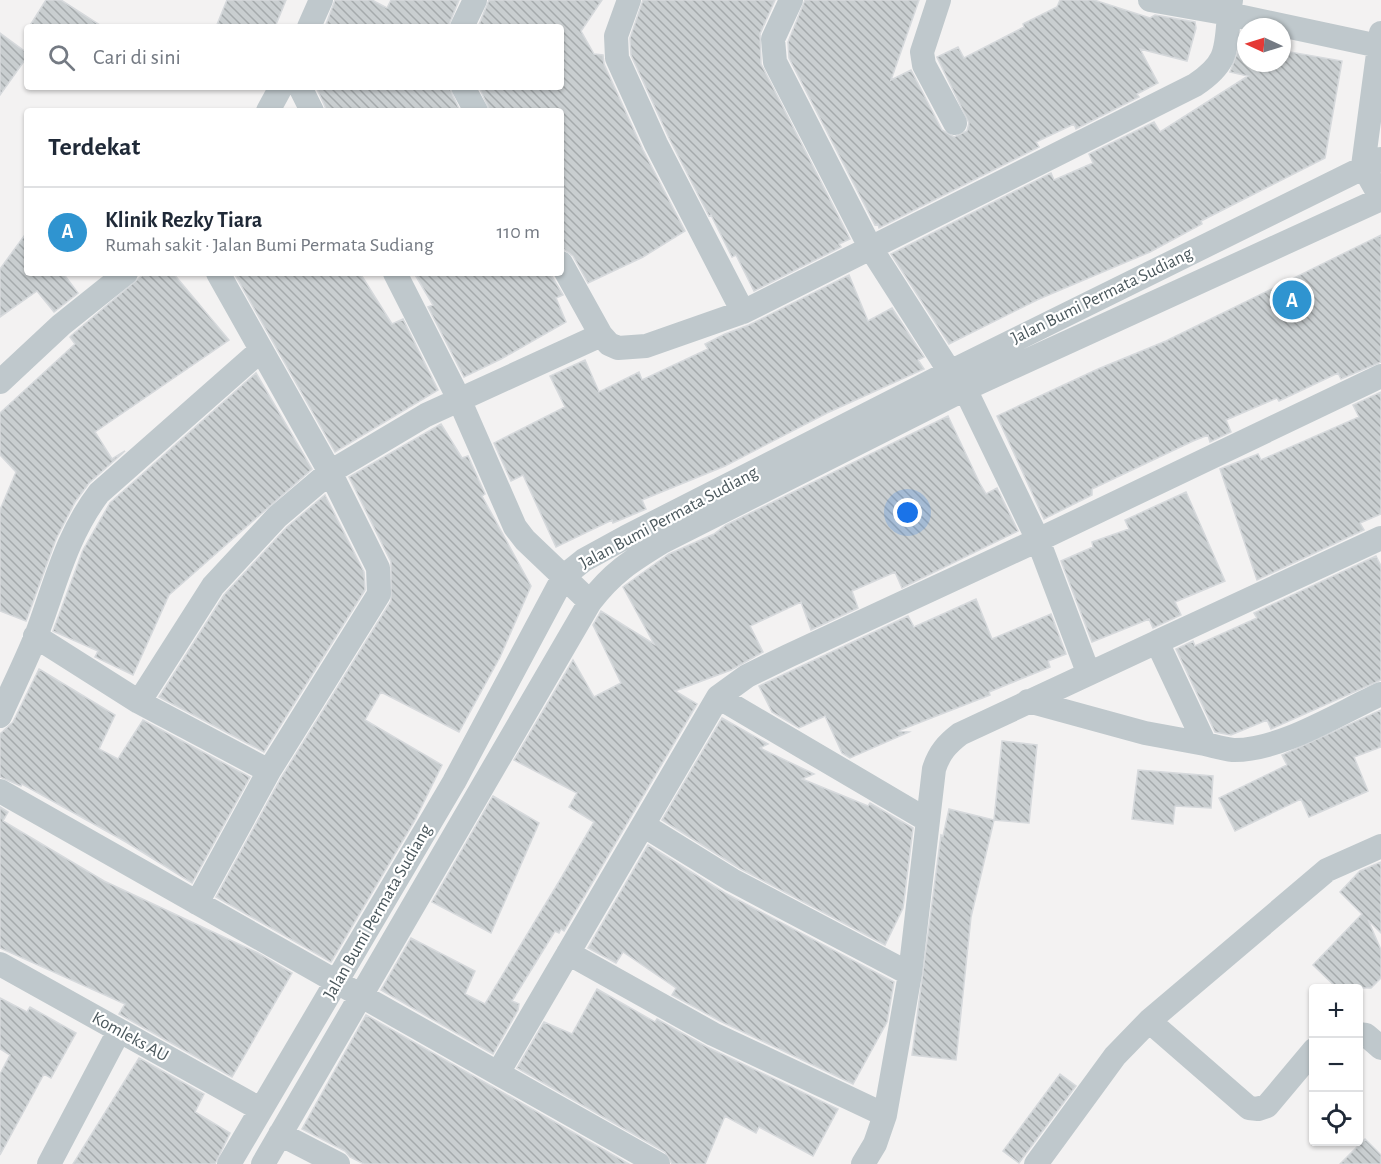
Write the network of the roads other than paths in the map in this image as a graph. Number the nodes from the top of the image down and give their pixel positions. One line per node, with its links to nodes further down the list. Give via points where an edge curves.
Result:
1 (321, 0): 8 (street)
2 (475, 0): 9 (street)
3 (629, 0): 25 (street, via 616,36 617,58 656,144)
4 (791, 0): 20 (street, via 773,39 775,62)
5 (939, 0): 17 (street, via 922,52 924,65)
6 (1150, 0): 7 (street)
7 (1230, 7): 10 (street); 20 (street, via 1221,60 1215,72 1196,85)
8 (310, 24)
9 (463, 24)
10 (1380, 40): 18 (street)
11 (279, 90): 14 (street)
12 (302, 90): 15 (street)
13 (465, 90): 16 (street)
14 (270, 108)
15 (310, 108)
16 (474, 108)
17 (955, 123)
18 (1372, 163): 19 (street); 29 (street, Jalan Bumi Permata Sudiang)
19 (1381, 199): 29 (street, Jalan Bumi Permata Sudiang)
20 (870, 248): 25 (street); 29 (street)
21 (564, 268): 26 (street)
22 (122, 276): 30 (street, via 61,325)
23 (220, 276): 27 (street)
24 (397, 276): 31 (street)
25 (743, 312): 26 (street, via 639,347 618,348)
26 (601, 335): 31 (street)
27 (260, 351): 32 (street); 37 (street, via 99,493 76,528)
28 (1381, 376): 34 (street)
29 (958, 380): 34 (street); 35 (street, Jalan Bumi Permata Sudiang, via 626,537); 36 (street, Jalan Bumi Permata Sudiang, via 622,566)
30 (0, 382)
31 (459, 399): 32 (street); 35 (street, via 515,527)
32 (330, 472): 43 (street, via 278,517 213,586); 46 (street, via 378,567 379,594)
33 (1381, 538): 38 (street)
34 (1038, 540): 39 (street); 41 (street, via 747,676)
35 (564, 576): 36 (street); 55 (street, Jalan Bumi Permata Sudiang, via 454,782)
36 (590, 602): 56 (street, Jalan Bumi Permata Sudiang)
37 (35, 636): 43 (street); 44 (street)
38 (1156, 642): 39 (street); 45 (street)
39 (1088, 672): 42 (street)
40 (1381, 694): 45 (street, via 1278,741 1232,750)
41 (718, 697): 48 (street); 49 (street)
42 (1028, 701): 45 (street, via 1145,733); 48 (street, via 960,734 939,754)
43 (139, 702): 46 (street)
44 (0, 716)
45 (1205, 744)
46 (269, 771): 51 (street)
47 (0, 791): 51 (street)
48 (927, 820): 54 (street)
49 (643, 825): 52 (street); 54 (street, via 732,880)
50 (1381, 846): 57 (street, via 1327,870)
51 (197, 903): 55 (street)
52 (568, 953): 62 (street); 64 (street, via 713,1034)
53 (0, 964): 58 (street, Komleks AU)
54 (910, 974): 64 (street)
55 (337, 983): 56 (street); 63 (street, Jalan Bumi Permata Sudiang)
56 (361, 996): 62 (street); 65 (street, Jalan Bumi Permata Sudiang)
57 (1149, 1021): 61 (street, via 1249,1108 1267,1106); 72 (street, via 1115,1056)
58 (119, 1031): 63 (street, Komleks AU); 66 (street)
59 (1363, 1035): 60 (street)
60 (1381, 1048)
61 (1309, 1056)
62 (498, 1073): 70 (street)
63 (260, 1109): 67 (street, Jalan Bumi Permata Sudiang)
64 (885, 1116): 71 (street, via 875,1144)
65 (280, 1134): 68 (street, Jalan Bumi Permata Sudiang); 69 (street)
66 (49, 1164)
67 (229, 1164)
68 (263, 1164)
69 (338, 1164)
70 (658, 1164)
71 (862, 1164)
72 (1036, 1164)

